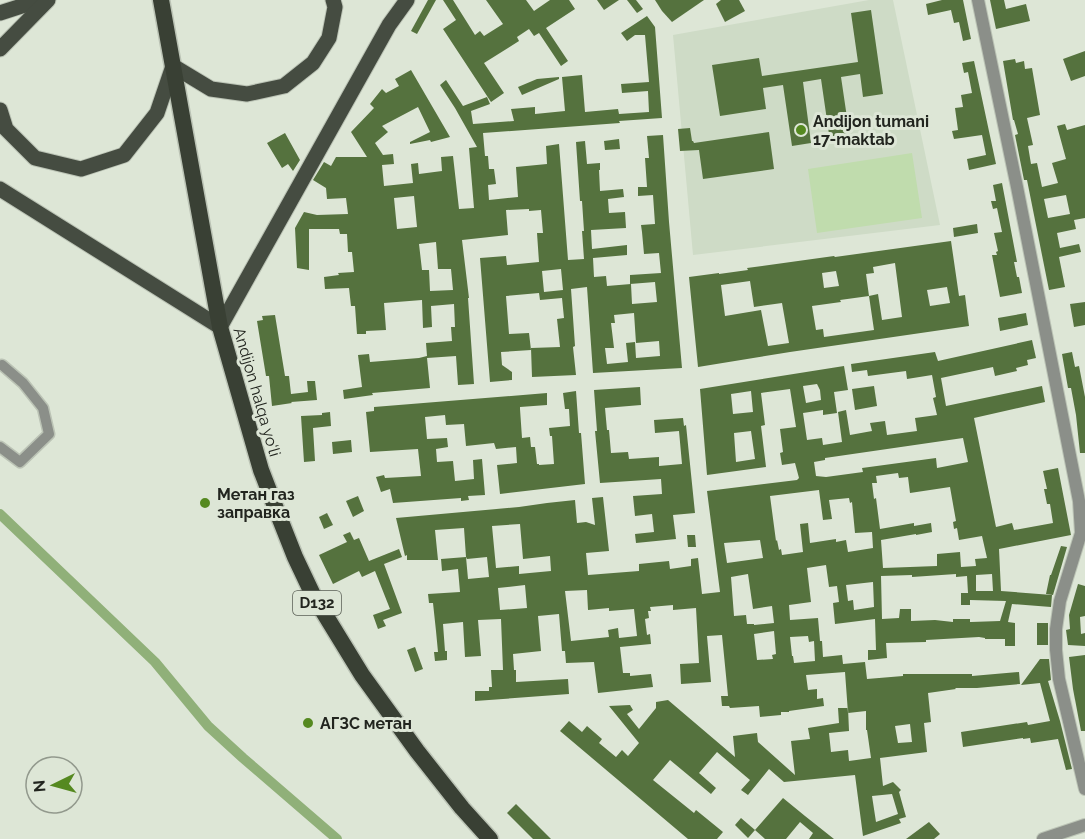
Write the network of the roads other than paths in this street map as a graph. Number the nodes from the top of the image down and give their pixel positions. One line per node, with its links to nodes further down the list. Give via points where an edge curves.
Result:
1 (40, 0): 7 (main road)
2 (48, 0): 8 (main road)
3 (333, 0): 9 (main road, via 329,38 313,63 284,86 247,94 212,89)
4 (407, 0): 12 (main road)
5 (978, 0): 15 (street, via 1079,501 1081,533 1060,601 1056,650)
6 (163, 6): 9 (highway, Andijon halqa yo‘li / D132)
7 (0, 13)
8 (0, 49)
9 (173, 66): 10 (main road, via 157,113 124,155 81,169 35,158 6,129); 12 (highway, Andijon halqa yo‘li / D132)
10 (0, 110)
11 (0, 189): 12 (main road)
12 (220, 327): 17 (highway, Andijon halqa yo‘li / D132, via 261,470 313,595 388,714)
13 (2, 364): 14 (street, via 43,408 49,434 20,462)
14 (0, 447)
15 (1085, 789)
16 (1085, 825): 18 (street)
17 (490, 839)
18 (1043, 839)

